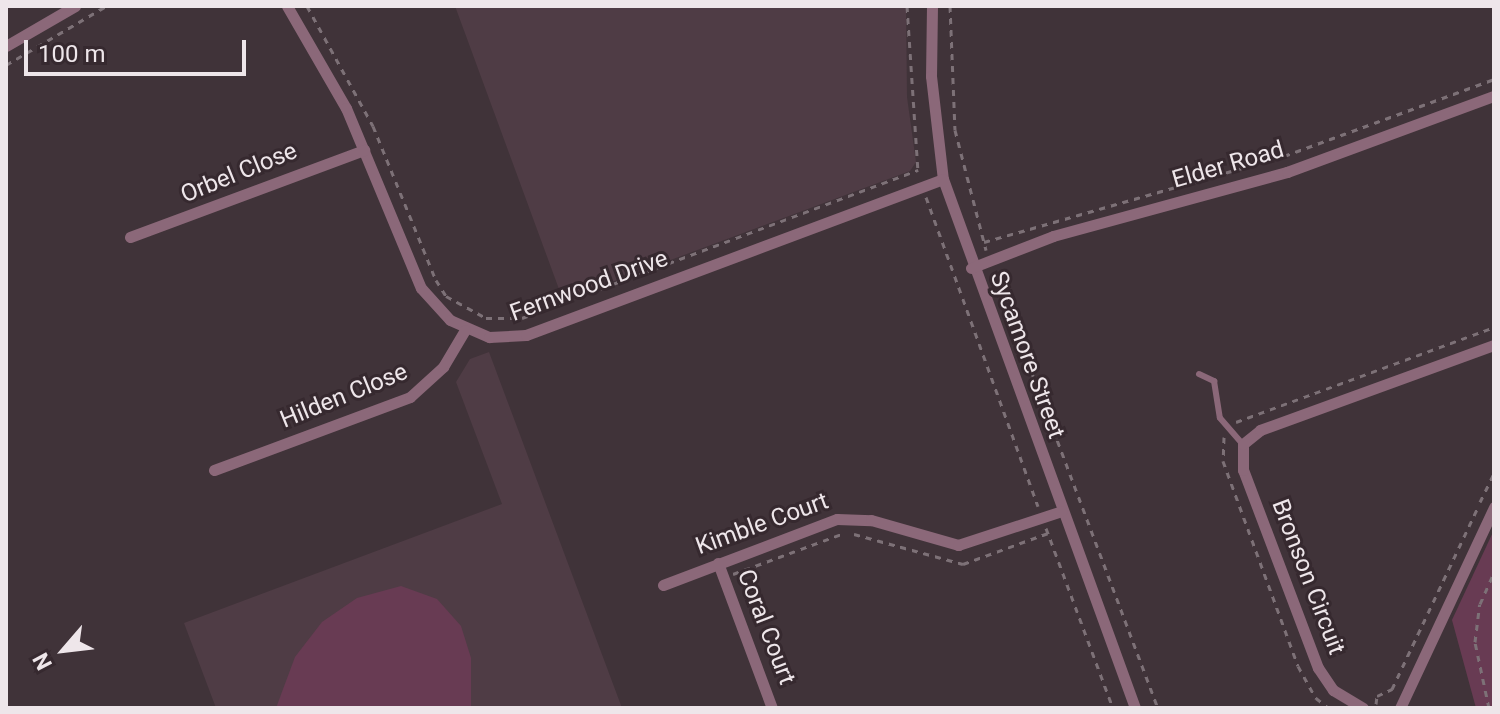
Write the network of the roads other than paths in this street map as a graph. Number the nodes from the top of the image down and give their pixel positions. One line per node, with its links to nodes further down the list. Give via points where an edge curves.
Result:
1 (75, 6): 4 (street)
2 (287, 6): 6 (street, Fernwood Drive)
3 (932, 6): 7 (street, Sycamore Street, via 932,89)
4 (6, 46)
5 (1494, 96): 9 (street, Elder Road, via 1287,172 1053,236)
6 (364, 150): 8 (street, Orbel Close); 10 (street, Fernwood Drive, via 421,288 437,309)
7 (943, 179): 9 (street, Sycamore Street); 10 (street, Fernwood Drive, via 526,335 497,338)
8 (130, 237)
9 (971, 268): 16 (street, Sycamore Street)
10 (465, 330): 14 (street, Hilden Close, via 443,367 410,397)
11 (1494, 345): 13 (street, via 1260,430)
12 (1199, 374): 13 (lane, via 1214,381 1215,403 1228,430)
13 (1243, 444): 21 (street, Bronson Circuit, via 1243,470 1318,668 1333,690)
14 (214, 470)
15 (1494, 507): 22 (street)
16 (1062, 511): 17 (street, Kimble Court, via 958,545 849,517); 20 (street, Sycamore Street)
17 (718, 563): 18 (street, Kimble Court); 19 (street, Coral Court)
18 (663, 585)
19 (772, 708)
20 (1135, 708)
21 (1363, 708)
22 (1400, 708)

